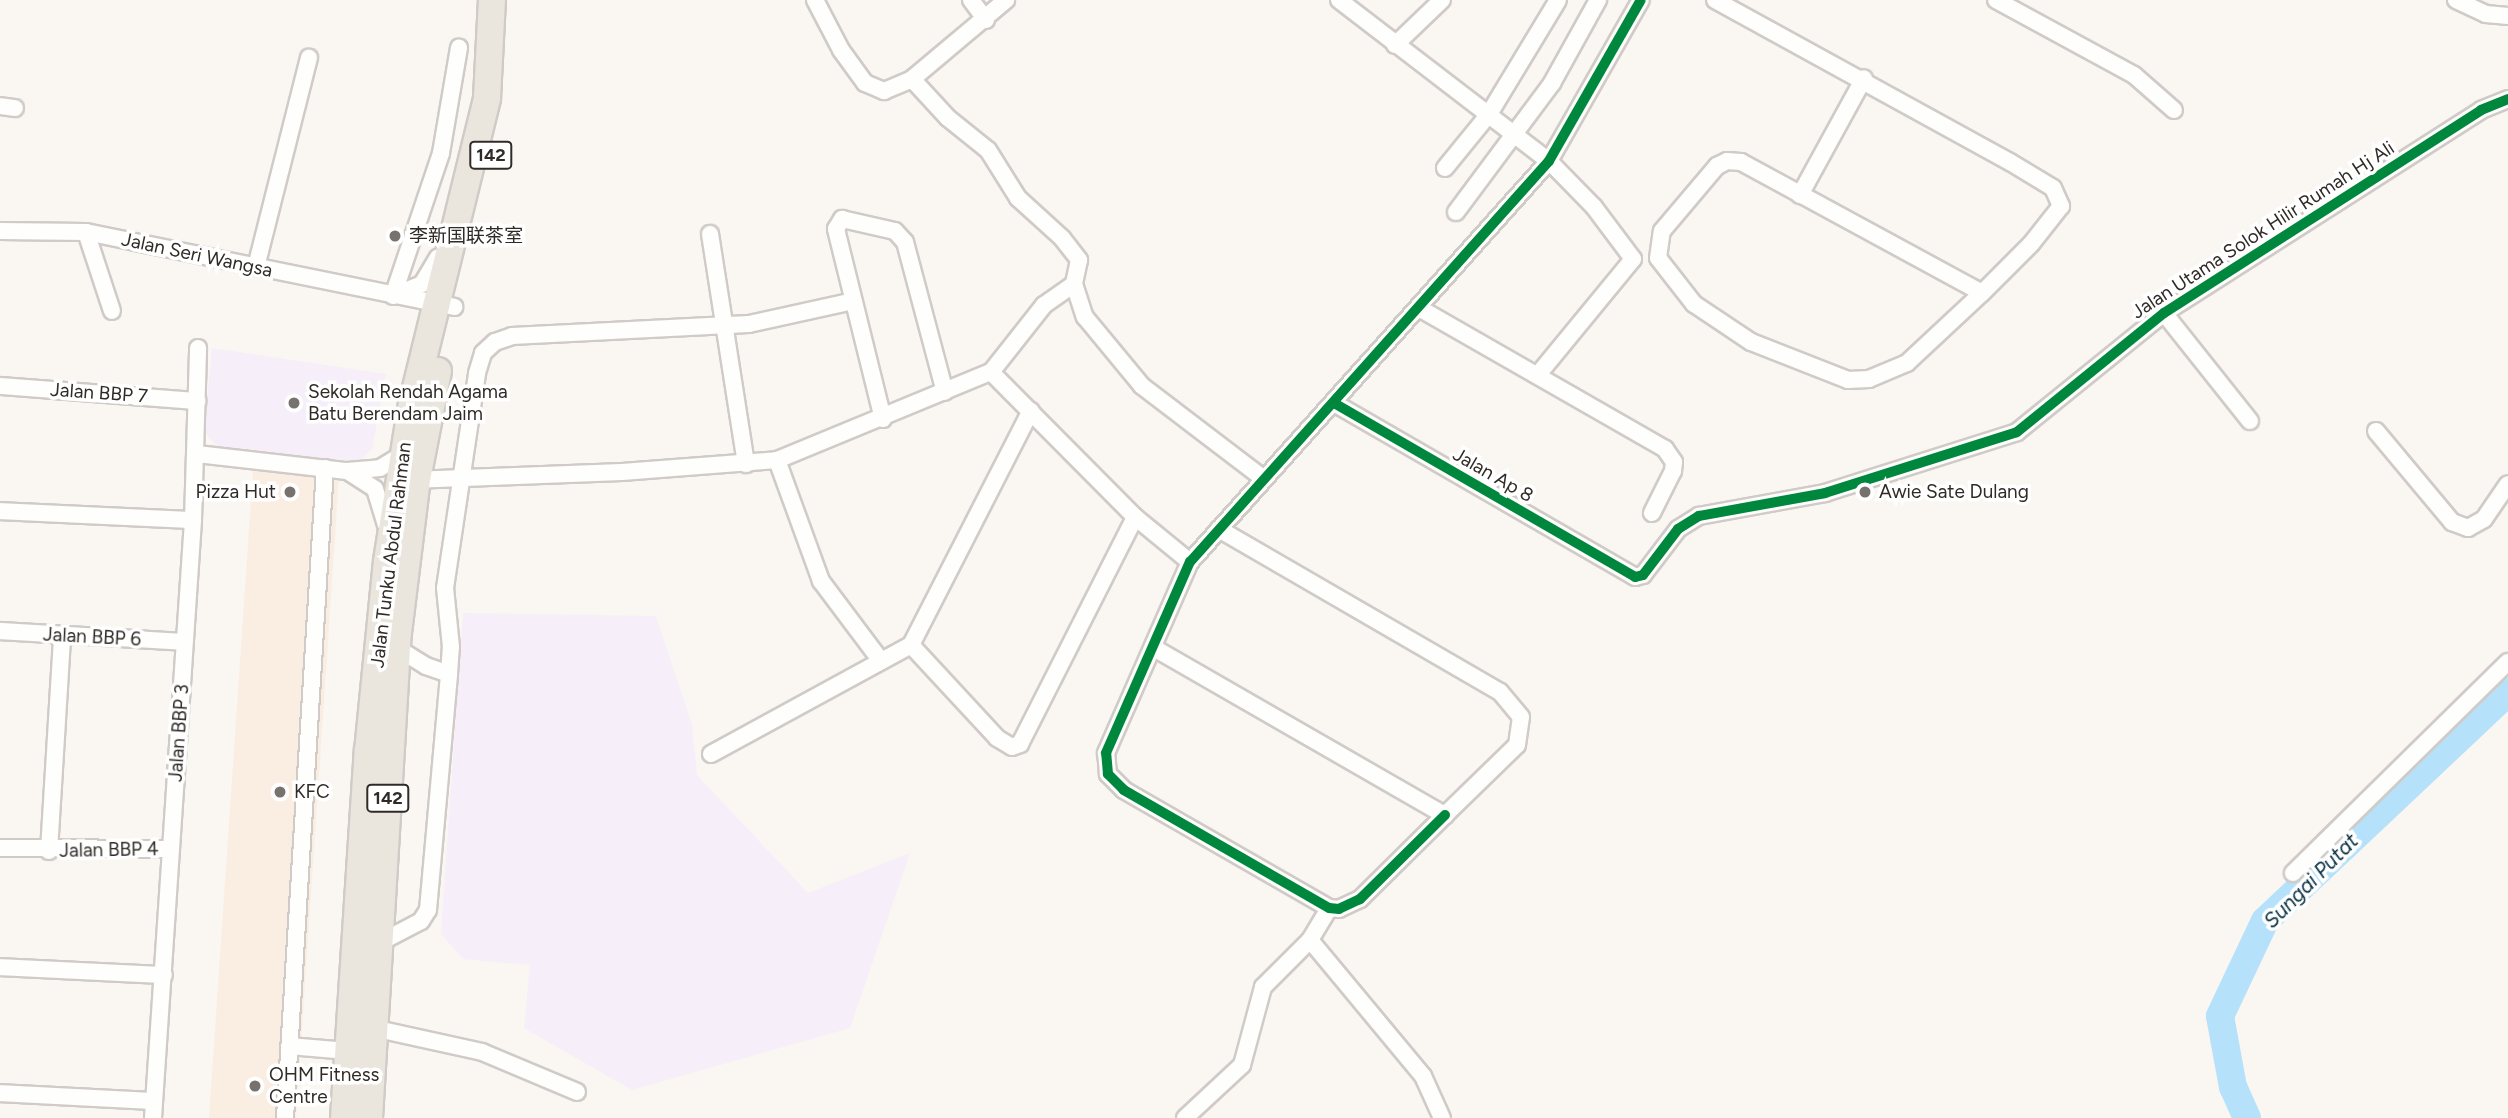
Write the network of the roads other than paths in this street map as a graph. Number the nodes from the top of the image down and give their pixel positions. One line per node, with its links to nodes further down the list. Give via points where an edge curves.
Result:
1 (492, 0): 25 (main road, Jalan Tunku Abdul Rahman / 142, via 492,63)
2 (510, 0): 40 (main road, Jalan Tunku Abdul Rahman / 142, via 509,58 500,121)
3 (815, 0): 20 (street, via 841,50 865,83 884,91)
4 (971, 0): 15 (street)
5 (1006, 0): 15 (street)
6 (1339, 0): 16 (street)
7 (1442, 0): 16 (street)
8 (1558, 0): 23 (street)
9 (1598, 0): 26 (street)
10 (1641, 0): 27 (street)
11 (1716, 0): 19 (street)
12 (1996, 0): 22 (street, via 2134,75)
13 (2456, 0): 14 (street, via 2486,14)
14 (2508, 16)
15 (986, 20): 20 (street)
16 (1395, 45): 23 (street)
17 (459, 48): 24 (street)
18 (309, 58): 35 (street)
19 (1864, 78): 30 (street); 37 (street, via 2059,194 2059,214)
20 (912, 79): 36 (street, via 948,118 988,149 1018,198 1073,249 1079,260)
21 (2508, 99): 43 (street, Jalan Utama Solok Hilir Rumah Hj Ali, via 2481,110)
22 (2175, 110)
23 (1489, 114): 26 (street); 28 (street)
24 (447, 124): 25 (street); 38 (street)
25 (480, 133): 29 (main road, Jalan Tunku Abdul Rahman / 142)
26 (1516, 136): 27 (street); 31 (street)
27 (1549, 162): 41 (street); 47 (street, via 1594,207 1633,260)
28 (1446, 168)
29 (462, 195): 38 (street, via 430,276); 40 (main road, Jalan Tunku Abdul Rahman / 142)
30 (1800, 195): 37 (street); 37 (street, via 1741,162 1727,161 1717,166 1662,231 1658,258 1694,304 1751,342 1849,380 1869,379 1908,363)
31 (1456, 212)
32 (0, 231): 33 (street, Jalan Seri Wangsa)
33 (86, 232): 35 (street, Jalan Seri Wangsa); 42 (street)
34 (710, 234): 44 (street)
35 (256, 267): 38 (street, Jalan Seri Wangsa)
36 (1074, 284): 46 (street, via 1044,305); 63 (street, via 1085,317 1142,386)
37 (1982, 293)
38 (393, 296): 40 (street, Jalan Seri Wangsa)
39 (854, 301): 44 (street); 49 (street, via 836,229 847,218 895,231 905,242); 53 (street)
40 (445, 305): 57 (main road, Jalan Tunku Abdul Rahman / 142); 62 (main road, Jalan Tunku Abdul Rahman / 142)
41 (1419, 308): 47 (street); 51 (street)
42 (112, 311)
43 (2164, 313): 54 (street); 74 (street, Jalan Utama Solok Hilir Rumah Hj Ali, via 2017,432 1825,493 1699,516 1678,529 1649,571)
44 (723, 326): 59 (street); 64 (street, via 512,336 495,342 483,353 477,373)
45 (198, 348): 50 (street, Jalan BBP 3)
46 (991, 372): 49 (street); 52 (street)
47 (1537, 376): 68 (street, via 1671,455 1673,471)
48 (0, 386): 50 (street, Jalan BBP 7)
49 (945, 392): 53 (street)
50 (197, 401): 56 (street, Jalan BBP 3)
51 (1334, 403): 63 (street); 74 (street, Jalan Ap 8)
52 (1031, 411): 69 (street); 78 (street)
53 (883, 419): 58 (street)
54 (2250, 421)
55 (2376, 431): 65 (street, via 2452,522 2468,528 2484,519)
56 (197, 454): 60 (street); 70 (street, Jalan BBP 3)
57 (402, 455): 61 (street, via 380,468); 66 (main road, Jalan Tunku Abdul Rahman / 142)
58 (777, 460): 59 (street); 81 (street, via 821,582)
59 (746, 464): 64 (street)
60 (325, 468): 61 (street); 96 (street)
61 (347, 471): 72 (street, via 366,480 382,499)
62 (417, 479): 64 (street); 66 (street, via 402,487); 79 (main road, Jalan Tunku Abdul Rahman / 142)
63 (1264, 479): 71 (street)
64 (462, 480): 83 (street, via 445,588)
65 (2508, 484)
66 (395, 504): 72 (main road, Jalan Tunku Abdul Rahman / 142)
67 (0, 511): 70 (street)
68 (1652, 513)
69 (1135, 517): 73 (street); 78 (street, via 1020,744 1012,747 997,738)
70 (193, 520): 77 (street, Jalan BBP 3)
71 (1219, 529): 73 (street); 85 (street, via 1512,703 1521,717 1517,745)
72 (387, 561): 97 (main road, Jalan Tunku Abdul Rahman / 142, via 368,751)
73 (1190, 562): 80 (street)
74 (1635, 577)
75 (0, 631): 76 (street, Jalan BBP 6)
76 (62, 636): 77 (street, Jalan BBP 6); 88 (street)
77 (184, 642): 87 (street, Jalan BBP 3)
78 (911, 645): 81 (street)
79 (396, 647): 83 (street, via 425,666); 92 (main road, Jalan Tunku Abdul Rahman / 142)
80 (1154, 648): 85 (street); 90 (street, via 1109,741 1108,774 1124,790)
81 (881, 662): 84 (street)
82 (2508, 662): 89 (street)
83 (449, 674): 92 (street, via 428,910 421,921)
84 (711, 754)
85 (1445, 815): 90 (street, via 1360,899)
86 (0, 848): 88 (street, Jalan BBP 4)
87 (170, 849): 88 (street, Jalan BBP 4); 94 (street, Jalan BBP 3)
88 (49, 851)
89 (2293, 873)
90 (1329, 908): 91 (street)
91 (1310, 940): 105 (street, via 1263,988 1242,1065); 106 (street, via 1423,1076)
92 (379, 943): 95 (main road, Jalan Tunku Abdul Rahman / 142)
93 (0, 967): 94 (street)
94 (164, 975): 100 (street, Jalan BBP 3)
95 (373, 1028): 99 (street, via 482,1052); 104 (main road, Jalan Tunku Abdul Rahman / 142)
96 (289, 1046): 97 (street); 102 (street)
97 (348, 1051): 103 (main road, Jalan Tunku Abdul Rahman / 142)
98 (0, 1093): 100 (street)
99 (577, 1093)
100 (154, 1101): 101 (street, Jalan BBP 3)
101 (153, 1118)
102 (285, 1118)
103 (344, 1118)
104 (369, 1118)
105 (1185, 1118)
106 (1442, 1118)

